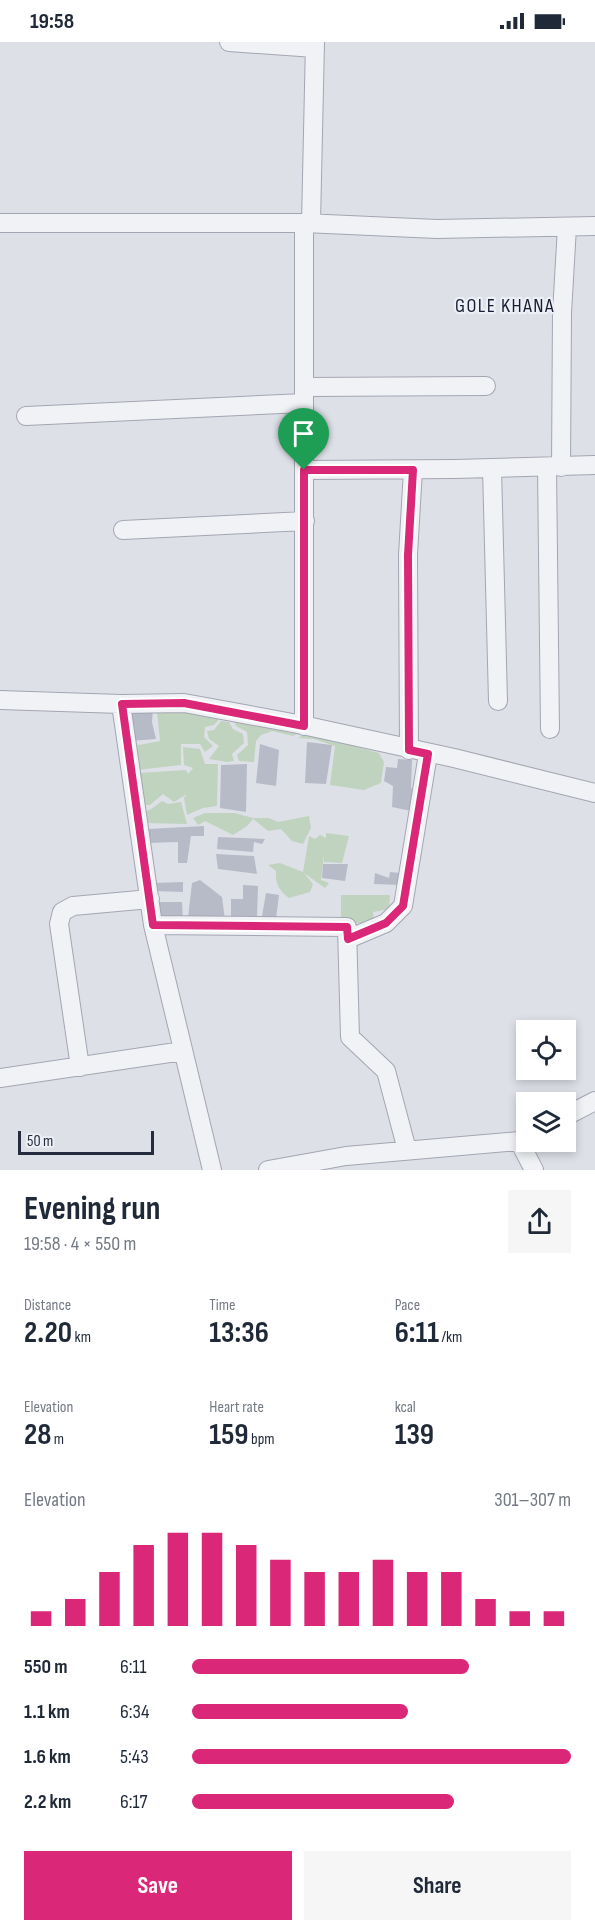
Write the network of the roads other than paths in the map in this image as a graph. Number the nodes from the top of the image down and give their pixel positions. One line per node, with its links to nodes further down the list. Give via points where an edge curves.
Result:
1 (229, 42): 2 (street)
2 (315, 45): 4 (street)
3 (0, 223): 4 (street)
4 (308, 223): 6 (street, via 437,229); 8 (street)
5 (595, 226): 6 (street)
6 (567, 227): 11 (street)
7 (486, 386): 8 (street)
8 (304, 395): 9 (street); 13 (street)
9 (26, 416)
10 (595, 465): 11 (street)
11 (554, 467): 12 (street); 21 (street)
12 (492, 468): 14 (street); 18 (street)
13 (304, 470): 14 (street); 15 (street)
14 (413, 470): 22 (street, via 408,555)
15 (305, 521): 16 (street); 20 (street)
16 (123, 530)
17 (0, 700): 19 (street)
18 (498, 701)
19 (122, 704): 20 (street, via 184,703); 25 (street)
20 (304, 726): 22 (street)
21 (550, 729)
22 (409, 750): 23 (street)
23 (428, 754): 24 (street); 27 (street, via 403,906 386,923)
24 (595, 793)
25 (150, 899): 26 (street); 29 (street, via 73,906 62,912 59,924)
26 (153, 925): 27 (street, via 347,927); 28 (street)
27 (348, 939): 34 (street, via 350,1037 386,1071)
28 (183, 1051): 29 (street); 36 (street)
29 (80, 1066): 30 (street)
30 (0, 1078)
31 (595, 1101): 32 (street)
32 (576, 1111)
33 (516, 1140): 34 (street)
34 (407, 1150): 37 (street)
35 (528, 1152): 38 (street)
36 (212, 1170)
37 (268, 1170)
38 (534, 1170)

